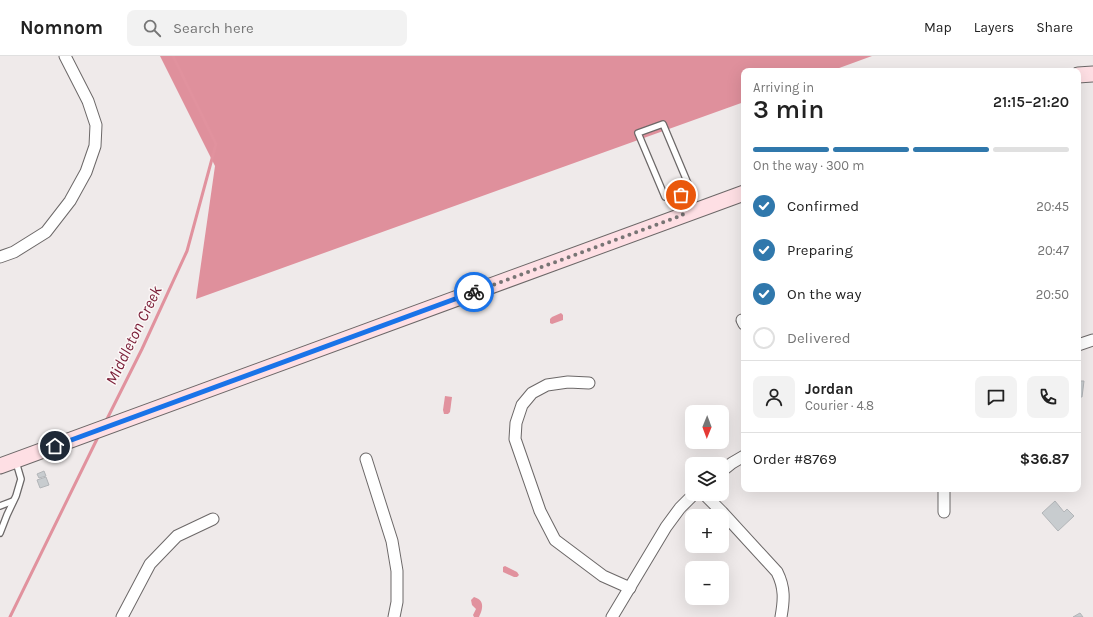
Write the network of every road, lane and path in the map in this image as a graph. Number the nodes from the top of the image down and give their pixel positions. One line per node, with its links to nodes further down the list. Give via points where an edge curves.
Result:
1 (65, 56): 7 (street, via 88,101 96,125 95,146 74,195 46,232 14,252)
2 (1093, 74): 3 (street)
3 (1081, 75)
4 (741, 194): 6 (street)
5 (677, 198): 5 (lane, via 689,186 663,124 638,133 665,197); 6 (lane)
6 (683, 215): 13 (street)
7 (0, 257)
8 (1093, 340): 9 (street)
9 (1081, 344)
10 (589, 383): 24 (street, via 547,385 532,393 522,405 516,423 515,439 540,511 555,540 603,576)
11 (741, 458): 14 (street)
12 (366, 459): 26 (street, via 392,541 397,571 397,602)
13 (15, 460): 15 (street); 17 (lane, via 21,479)
14 (729, 465)
15 (0, 466)
16 (944, 492): 21 (street)
17 (13, 501): 20 (lane); 23 (lane)
18 (687, 501): 24 (street, via 666,527)
19 (711, 501): 28 (street, via 777,572 782,582 784,602)
20 (0, 506)
21 (944, 512)
22 (213, 519): 25 (street, via 177,536 150,564)
23 (0, 533)
24 (630, 588): 27 (street)
25 (122, 617)
26 (394, 617)
27 (612, 617)
28 (781, 617)

